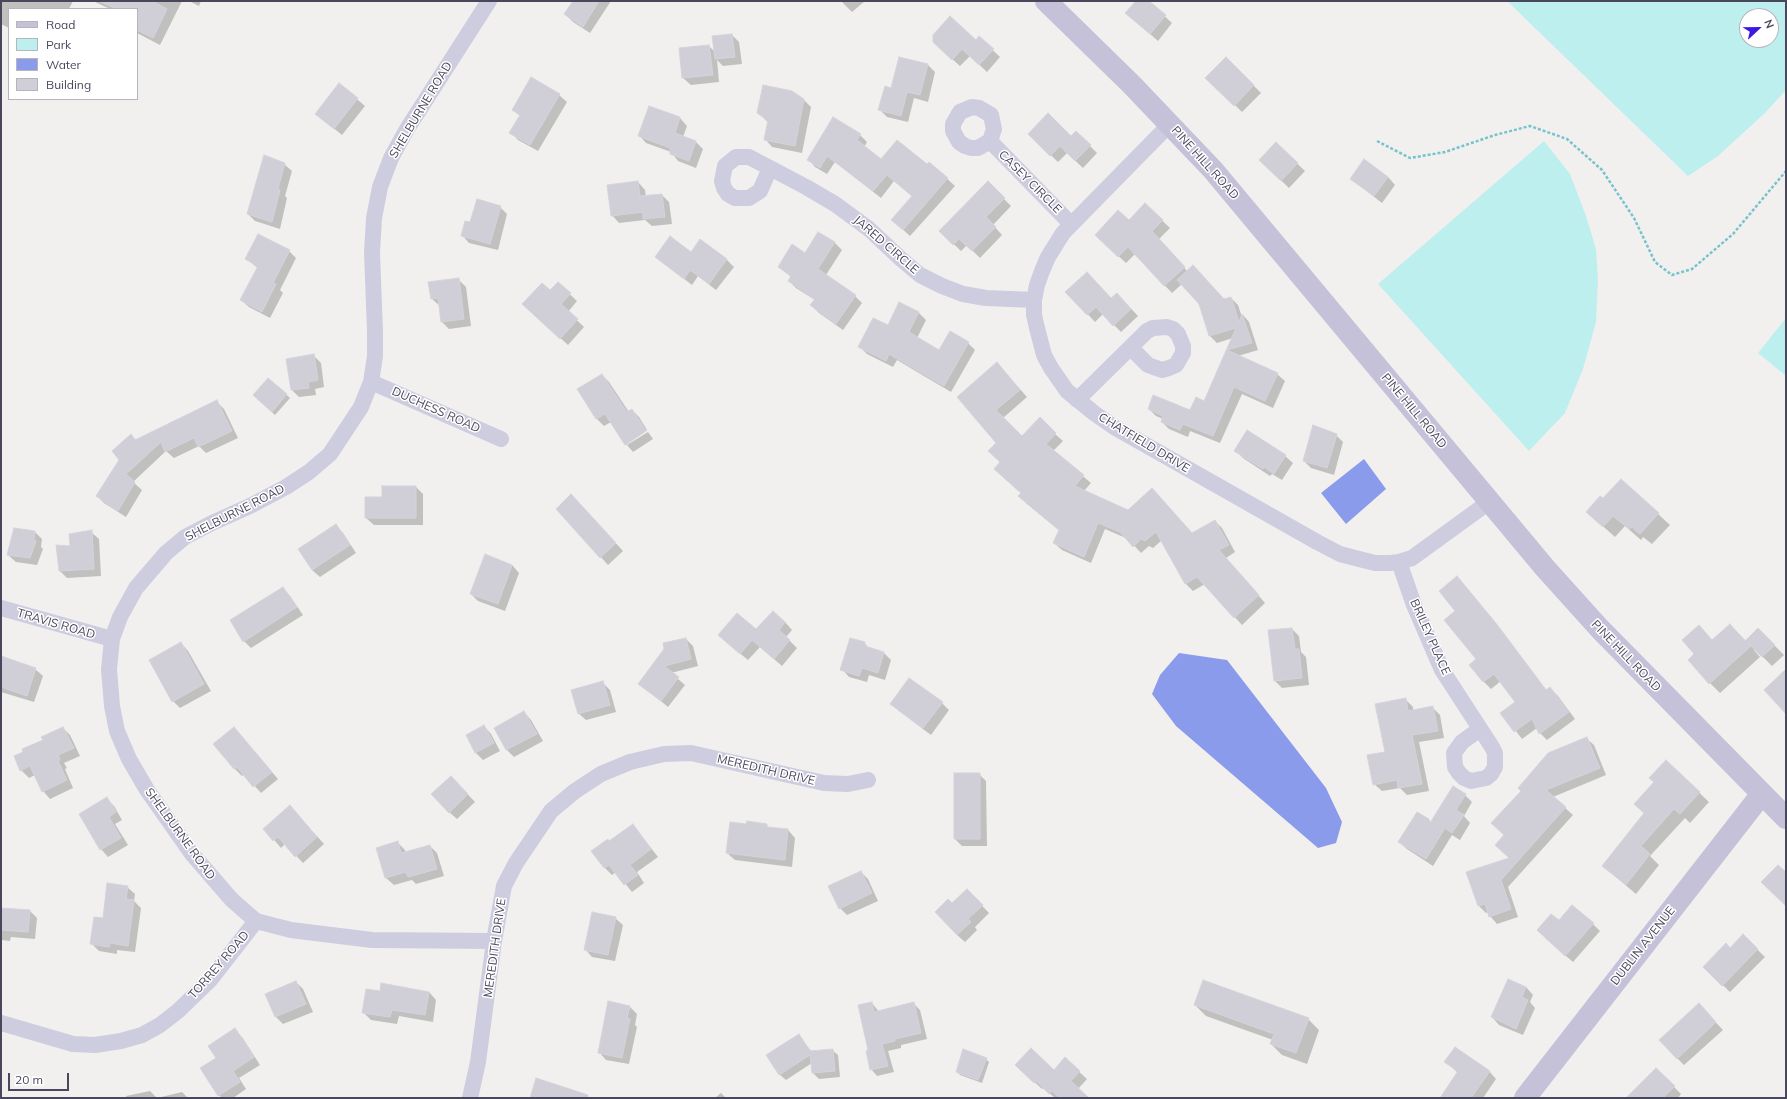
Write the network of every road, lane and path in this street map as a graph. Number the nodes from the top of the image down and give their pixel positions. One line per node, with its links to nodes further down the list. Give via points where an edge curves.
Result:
1 (489, 1): 11 (street, SHELBURNE ROAD, via 407,129 391,158 380,187 374,218 372,253 375,356)
2 (1046, 1): 3 (street, PINE HILL ROAD)
3 (1170, 124): 8 (street, CHATFIELD DRIVE); 14 (street, PINE HILL ROAD, via 1233,194)
4 (990, 141): 8 (street, CASEY CIRCLE)
5 (1377, 141): 7 (path, via 1410,158 1445,152 1530,126 1567,139 1602,170 1634,218 1655,262 1672,275 1692,269 1733,234)
6 (770, 168): 9 (street, JARED CIRCLE, via 853,216 920,275 942,286 963,294 986,298)
7 (1786, 171)
8 (1071, 224): 9 (street, CHATFIELD DRIVE, via 1048,257)
9 (1034, 300): 12 (street, CHATFIELD DRIVE, via 1034,315 1044,355 1058,380)
10 (1131, 348): 12 (street)
11 (371, 382): 13 (street, DUCHESS ROAD); 17 (street, SHELBURNE ROAD, via 361,407 346,431 330,454 309,472 286,487 186,537 166,553 136,588 120,617)
12 (1076, 400): 15 (street, CHATFIELD DRIVE, via 1114,427 1340,554 1375,563)
13 (501, 439)
14 (1489, 502): 15 (street, CHATFIELD DRIVE, via 1426,549 1412,558); 20 (street, PINE HILL ROAD, via 1544,568 1600,629)
15 (1399, 562): 18 (street, BRILEY PLACE, via 1442,670)
16 (1, 608): 17 (street, TRAVIS ROAD)
17 (112, 639): 22 (street, SHELBURNE ROAD, via 109,668 112,706 117,731 129,759 147,790 192,854 232,900)
18 (1480, 729)
19 (868, 780): 23 (street, MEREDITH DRIVE, via 848,784 824,783 691,753 664,754 630,762 601,774 551,811 516,863 504,886)
20 (1762, 795): 21 (street, PINE HILL ROAD); 26 (street, DUBLIN AVENUE)
21 (1786, 818)
22 (256, 921): 23 (street, SHELBURNE ROAD, via 291,930 372,940); 24 (street, TORREY ROAD, via 210,980 178,1011 142,1035 95,1045 73,1044)
23 (494, 941): 25 (street, MEREDITH DRIVE, via 479,1055)
24 (1, 1023)
25 (470, 1098)
26 (1525, 1098)

